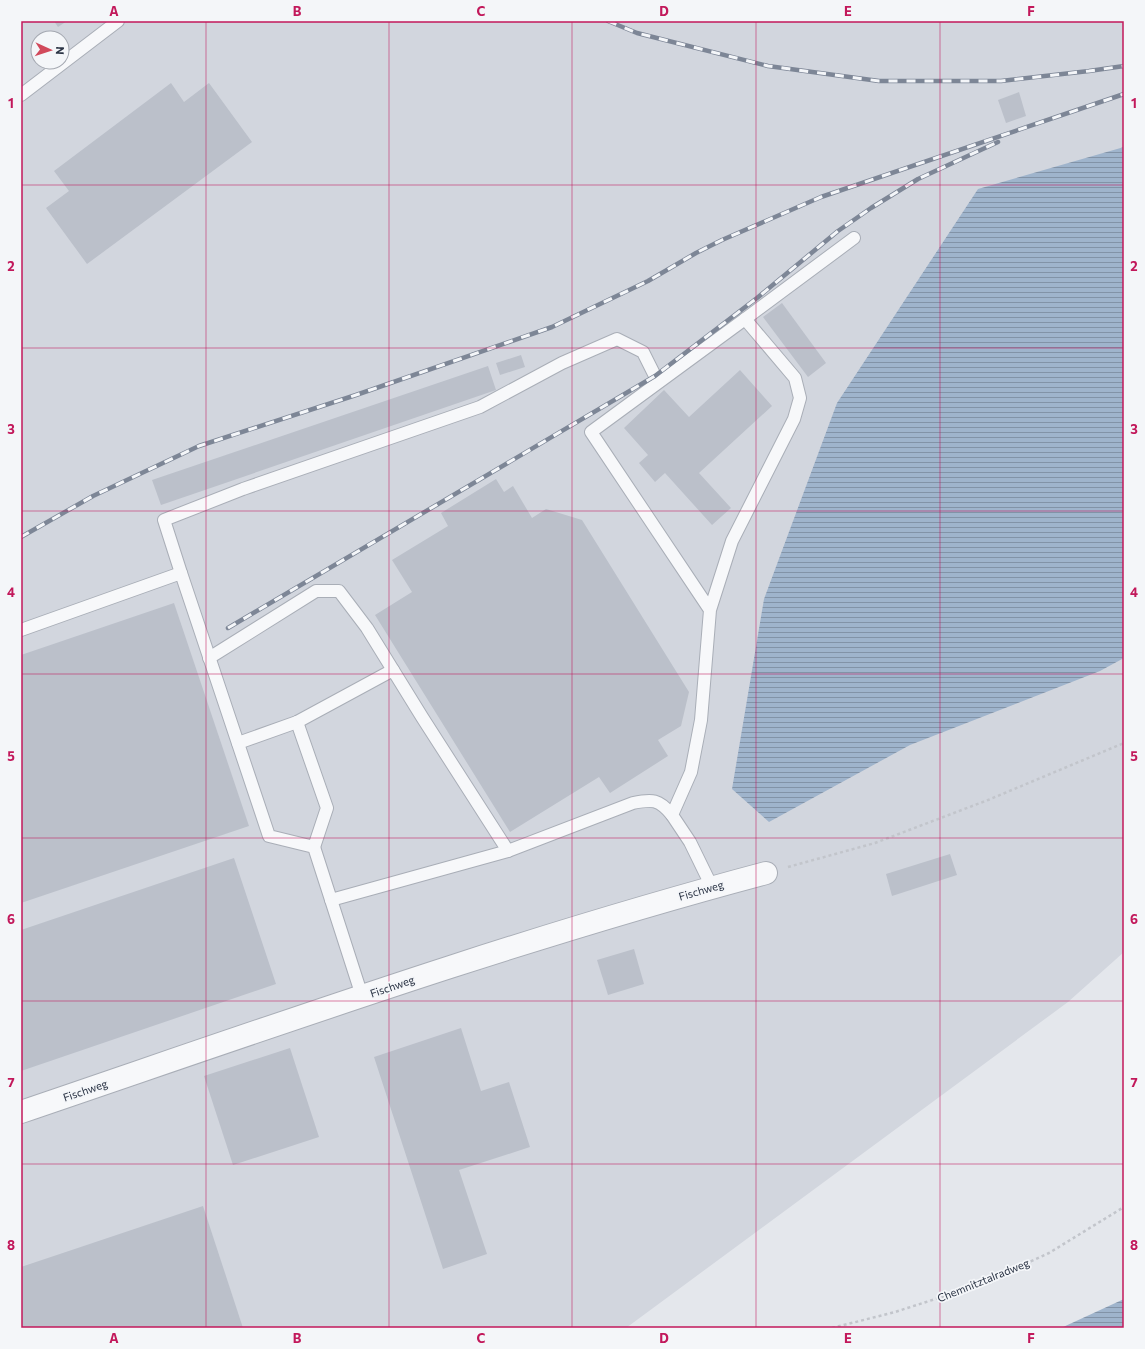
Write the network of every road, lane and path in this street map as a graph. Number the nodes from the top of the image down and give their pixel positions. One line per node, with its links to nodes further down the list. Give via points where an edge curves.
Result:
1 (118, 21): 2 (lane)
2 (21, 95)
3 (854, 238): 4 (lane)
4 (745, 319): 5 (lane); 7 (lane, via 795,378 800,398 794,419 732,540)
5 (658, 382): 6 (lane, via 642,352 617,339 562,363 480,407 243,489 164,520); 7 (lane, via 591,432)
6 (181, 572): 8 (lane); 9 (lane)
7 (710, 610): 14 (lane, via 701,720 691,772)
8 (21, 630)
9 (209, 658): 10 (lane, via 316,591 339,591 368,628); 12 (lane)
10 (393, 670): 11 (lane); 16 (lane)
11 (297, 722): 12 (lane); 15 (lane, via 327,808)
12 (238, 743): 15 (lane, via 269,836)
13 (1124, 743): 17 (path, via 988,800 875,843)
14 (672, 815): 16 (lane, via 657,801 645,800); 18 (lane, via 690,842)
15 (314, 847): 19 (lane)
16 (508, 851): 19 (lane)
17 (766, 873): 18 (street, Fischweg)
18 (712, 887): 20 (street, Fischweg, via 528,941)
19 (331, 900): 20 (lane)
20 (362, 996): 21 (street, Fischweg)
21 (21, 1112)
22 (1124, 1206): 23 (path, Chemnitztalradweg, via 1049,1253 1003,1274 895,1312)
23 (832, 1328)

